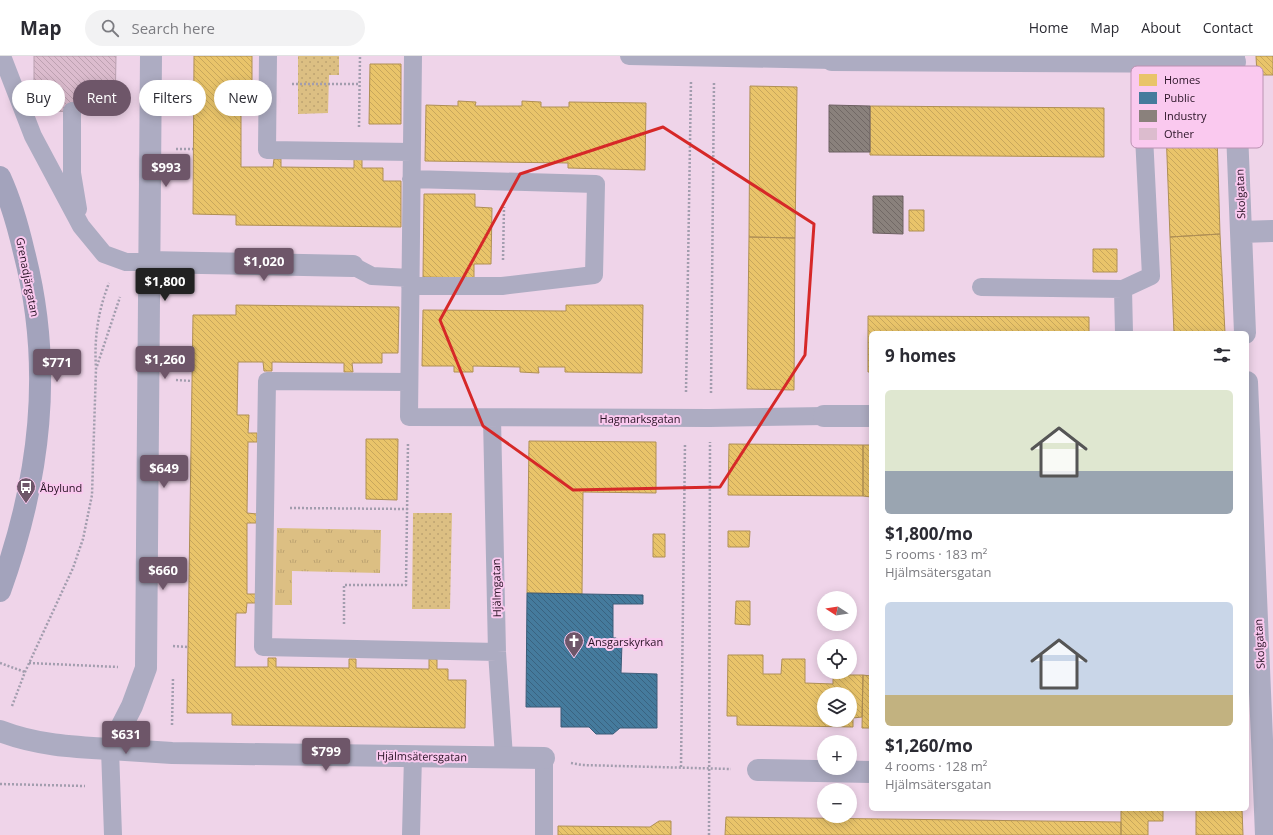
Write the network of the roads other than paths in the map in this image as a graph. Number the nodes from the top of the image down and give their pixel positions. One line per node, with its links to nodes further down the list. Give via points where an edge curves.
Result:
1 (2, 56): 15 (lane, via 33,136)
2 (151, 56): 18 (street)
3 (268, 56): 12 (lane, via 267,150)
4 (413, 56): 12 (lane)
5 (629, 56): 8 (lane)
6 (1140, 58): 7 (street); 8 (street)
7 (1234, 59)
8 (832, 60)
9 (72, 112): 15 (lane, via 72,173)
10 (1145, 148): 22 (lane, via 1151,276)
11 (1238, 148): 17 (street, Skolgatan)
12 (412, 152): 14 (lane)
13 (0, 177): 30 (street, Grenadjärgatan, via 19,231 31,278 41,367 36,453 26,504)
14 (411, 179): 20 (lane); 20 (lane, via 596,184 594,275 502,286)
15 (81, 226): 18 (lane, via 100,250 126,262)
16 (1273, 231): 17 (street)
17 (1241, 232): 24 (street, Skolgatan)
18 (148, 262): 19 (street); 33 (street, via 146,668 132,706)
19 (353, 266): 20 (lane, via 372,276)
20 (410, 282): 25 (lane)
21 (981, 287): 22 (lane)
22 (1123, 289): 23 (lane)
23 (1124, 331)
24 (1245, 331)
25 (409, 382): 28 (lane, Hagmarksgatan, via 409,417); 31 (lane, via 267,381 263,647)
26 (824, 416): 27 (street, Hagmarksgatan); 28 (lane, Hagmarksgatan)
27 (869, 416)
28 (492, 418): 31 (lane, Hjälmgatan)
29 (1249, 464): 39 (street, Skolgatan)
30 (0, 591)
31 (497, 652): 35 (lane, Hjälmgatan)
32 (1, 731): 33 (street, Hjälmsätersgatan, via 60,747)
33 (110, 749): 34 (street, Hjälmsätersgatan, via 180,753); 40 (lane)
34 (413, 756): 35 (street, Hjälmsätersgatan); 41 (lane)
35 (504, 757): 36 (street, Hjälmsätersgatan)
36 (544, 758): 42 (lane)
37 (758, 770): 38 (street)
38 (869, 772)
39 (1262, 778): 43 (street, Skolgatan)
40 (113, 835)
41 (411, 835)
42 (544, 835)
43 (1266, 835)

